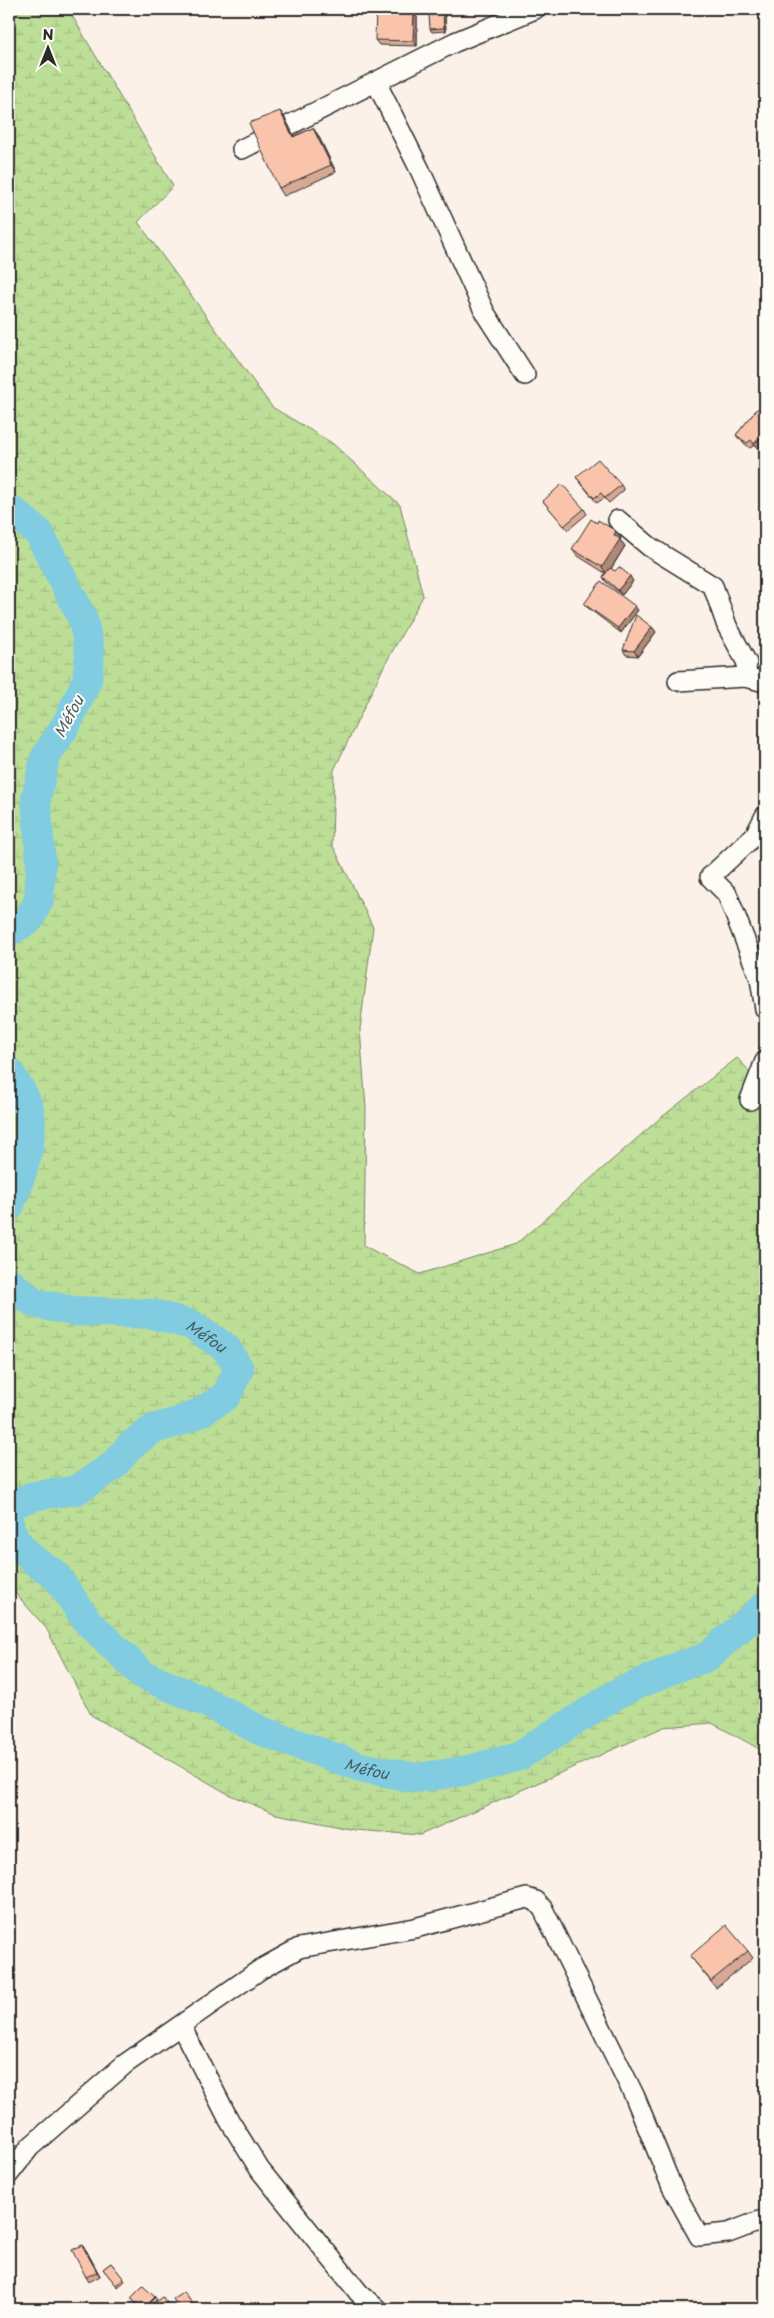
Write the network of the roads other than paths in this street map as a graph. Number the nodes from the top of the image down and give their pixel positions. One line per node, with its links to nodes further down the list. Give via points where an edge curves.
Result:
1 (535, 9): 2 (street, via 455,42)
2 (376, 82): 3 (street); 4 (street, via 485,313)
3 (242, 149)
4 (525, 375)
5 (618, 520): 6 (street, via 650,547 713,586 727,626 747,663)
6 (744, 677): 7 (street); 8 (street)
7 (678, 681)
8 (765, 682)
9 (765, 816): 10 (street, via 755,835 710,877 727,894 760,979)
10 (765, 1008)
11 (765, 1061): 12 (street)
12 (750, 1100)
13 (181, 2026): 14 (street, via 125,2064 30,2147); 15 (street, via 261,1969 299,1948 415,1928 527,1898 536,1901 543,1909 635,2097 672,2187 699,2236 728,2234); 16 (street, via 229,2120 260,2170 359,2293)
14 (9, 2174)
15 (765, 2219)
16 (377, 2309)

